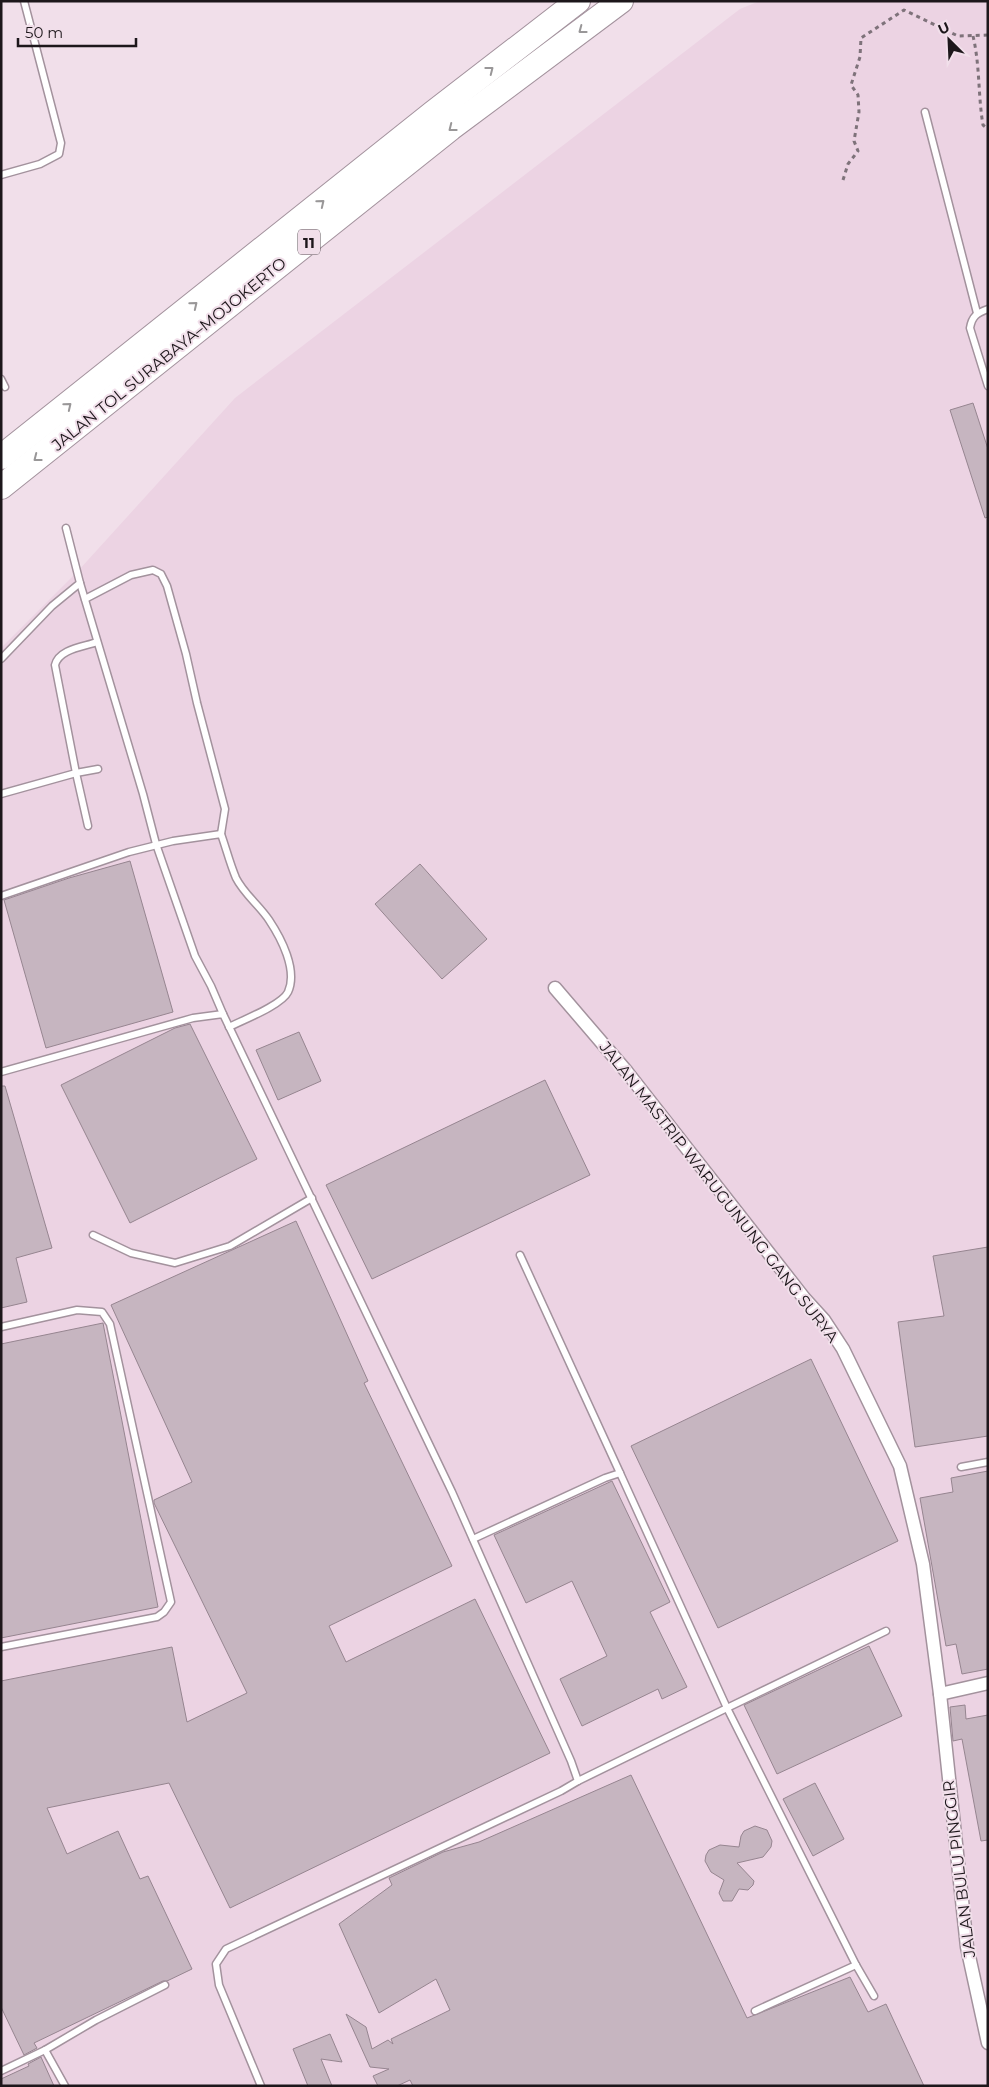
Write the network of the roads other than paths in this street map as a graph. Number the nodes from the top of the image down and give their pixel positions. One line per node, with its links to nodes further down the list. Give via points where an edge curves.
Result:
1 (24, 1): 5 (lane, via 61,143 59,154 40,164)
2 (578, 1): 11 (highway, JALAN TOL SURABAYA–MOJOKERTO / 11, one-way to 2)
3 (621, 1): 12 (highway, JALAN TOL SURABAYA–MOJOKERTO / 11, one-way to 12, via 451,128)
4 (925, 112): 7 (lane)
5 (1, 175)
6 (988, 309): 7 (lane)
7 (977, 313): 9 (lane, via 970,328)
8 (1, 379): 10 (lane)
9 (988, 386)
10 (5, 387)
11 (1, 458)
12 (1, 487)
13 (66, 528): 14 (lane)
14 (80, 583): 15 (lane); 17 (lane, via 52,606)
15 (85, 600): 16 (lane); 22 (lane, via 131,575 152,570 160,574 167,586 225,808)
16 (97, 642): 19 (lane, via 63,653 55,665); 23 (lane)
17 (1, 659)
18 (98, 769): 19 (lane)
19 (76, 773): 20 (lane); 21 (lane)
20 (1, 794)
21 (88, 826)
22 (221, 834): 23 (lane); 27 (lane, via 236,878 270,921 284,948 291,974 288,992 276,1003)
23 (156, 844): 24 (lane); 26 (lane, via 195,956)
24 (1, 896)
25 (555, 988): 40 (street, JALAN MASTRIP WARUGUNUNG GANG SURYA, via 627,1072 824,1320 843,1349 900,1466 923,1564)
26 (222, 1014): 27 (lane); 28 (lane, via 193,1018)
27 (229, 1027): 29 (lane)
28 (1, 1072)
29 (312, 1198): 30 (lane, via 230,1246 175,1262 131,1253); 36 (lane)
30 (93, 1235)
31 (520, 1255): 35 (lane)
32 (1, 1327): 38 (lane, via 77,1310 102,1312 110,1324 171,1602 157,1617)
33 (988, 1462): 34 (lane)
34 (961, 1467)
35 (620, 1473): 36 (lane); 41 (lane)
36 (473, 1540): 42 (lane)
37 (886, 1631): 41 (lane)
38 (1, 1647)
39 (988, 1683): 40 (street)
40 (940, 1694): 47 (street, JALAN BULU PINGGIR, via 967,1947)
41 (727, 1708): 42 (lane); 43 (lane)
42 (578, 1781): 51 (lane, via 226,1949 216,1964 219,1986)
43 (856, 1966): 45 (lane); 46 (lane)
44 (165, 1985): 48 (lane)
45 (874, 1996)
46 (755, 2012)
47 (988, 2043)
48 (45, 2050): 49 (lane); 50 (lane)
49 (1, 2071)
50 (65, 2086)
51 (261, 2086)

